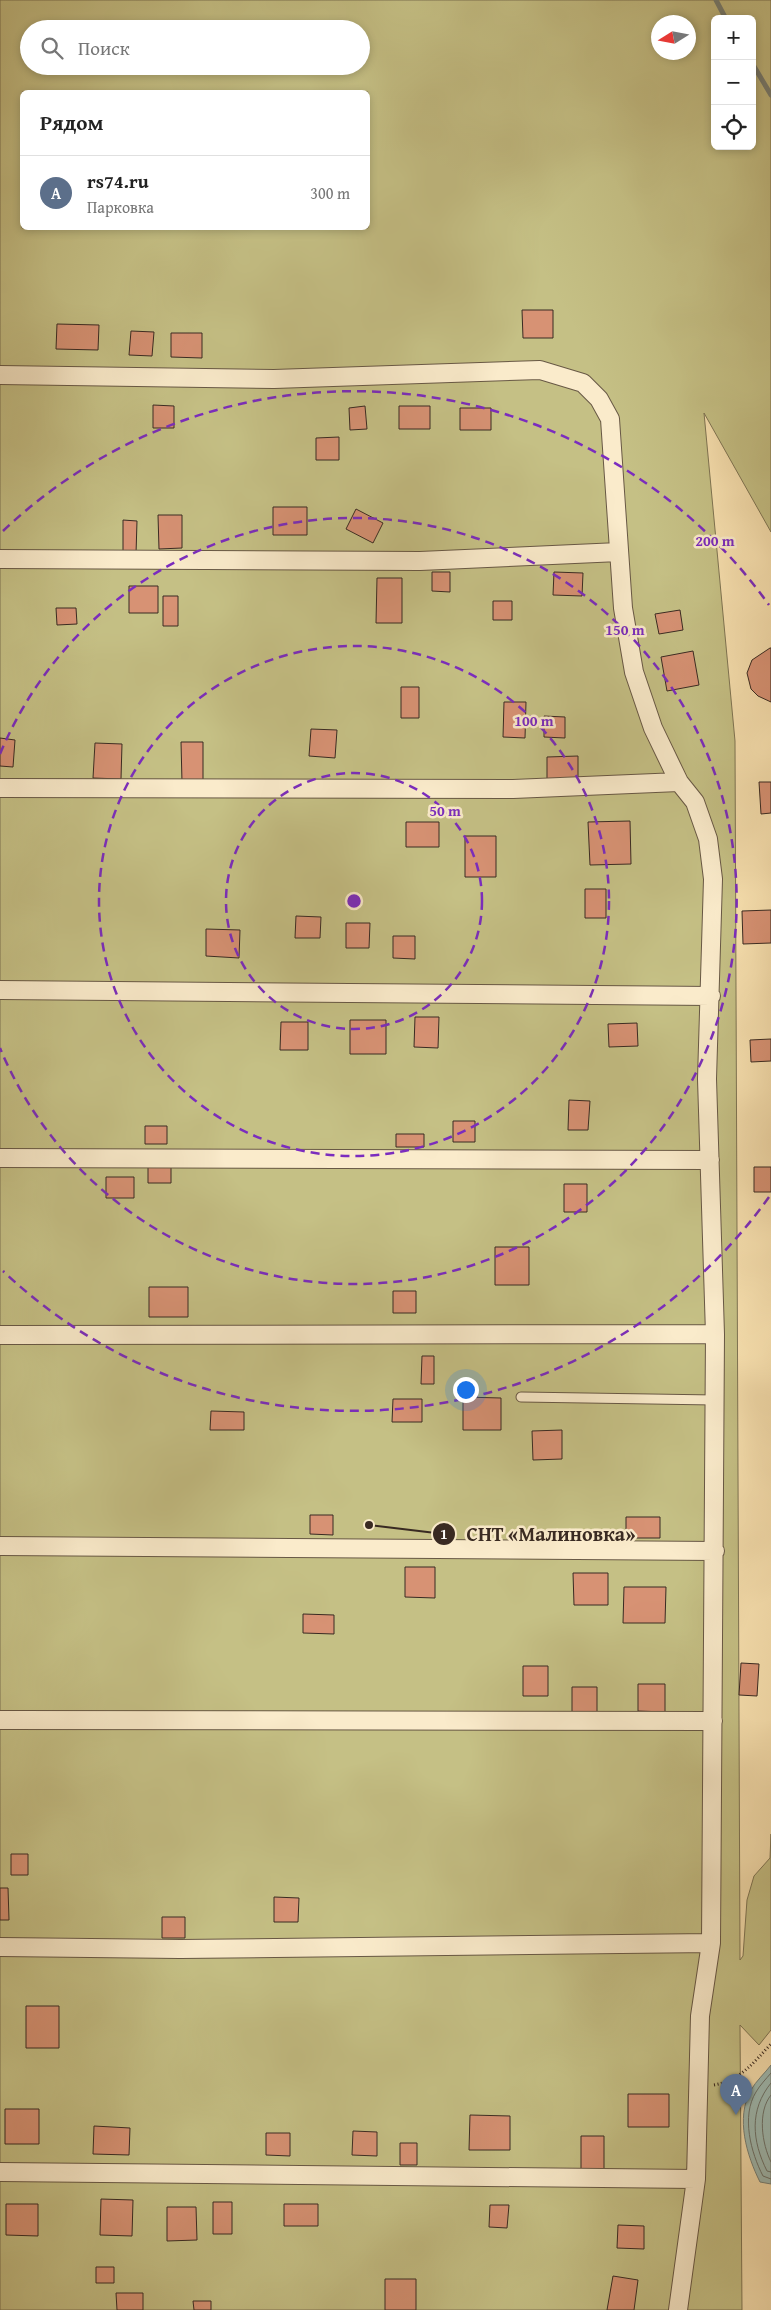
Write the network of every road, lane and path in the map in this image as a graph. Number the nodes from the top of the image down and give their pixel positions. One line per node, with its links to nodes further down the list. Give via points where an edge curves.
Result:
1 (0, 375): 2 (street, via 274,379 540,370 559,375 583,383 599,399 610,419)
2 (619, 552): 3 (street, via 420,561); 4 (street, via 623,608 634,672 653,728)
3 (0, 559)
4 (679, 782): 5 (street, via 503,789); 7 (street, via 695,802 708,838 713,878)
5 (0, 788)
6 (0, 990): 7 (street)
7 (711, 996): 9 (street, via 707,1079)
8 (0, 1158): 9 (street)
9 (710, 1160): 10 (street)
10 (715, 1334): 11 (street); 13 (street)
11 (0, 1335)
12 (521, 1398): 13 (lane)
13 (715, 1400): 15 (street)
14 (0, 1546): 15 (street)
15 (715, 1551): 17 (street)
16 (0, 1720): 17 (street)
17 (713, 1721): 18 (street)
18 (711, 1943): 19 (street, via 180,1949); 21 (street, via 700,2016)
19 (0, 1947)
20 (771, 2044): 21 (path, via 740,2076)
21 (700, 2087): 23 (street)
22 (0, 2172): 23 (street)
23 (696, 2179): 24 (street)
24 (678, 2310)

